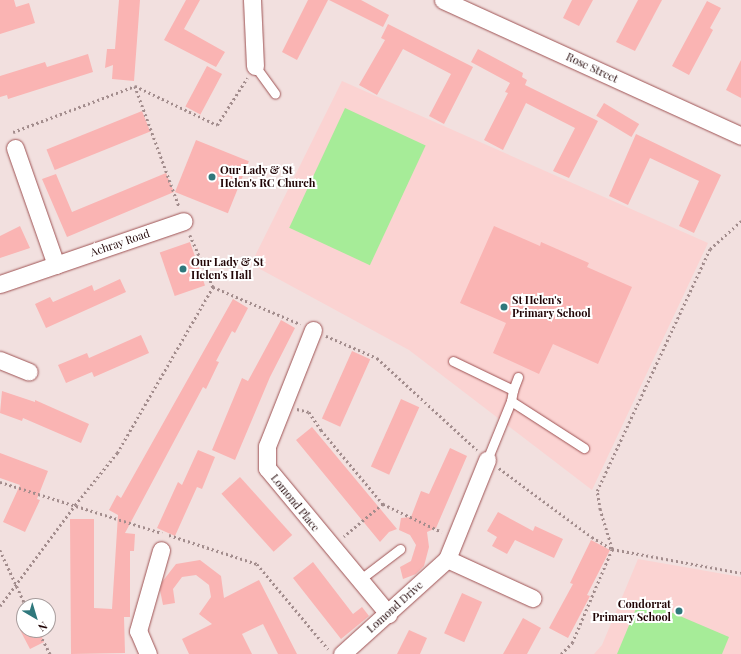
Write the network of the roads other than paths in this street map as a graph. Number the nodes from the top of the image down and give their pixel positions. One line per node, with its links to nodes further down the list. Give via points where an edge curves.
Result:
1 (252, 0): 3 (street)
2 (443, 0): 5 (street, Rose Street)
3 (255, 66): 4 (lane)
4 (275, 94)
5 (741, 136)
6 (12, 140): 8 (street)
7 (184, 221): 8 (street, Achray Road)
8 (56, 265): 9 (street, Achray Road)
9 (0, 284)
10 (313, 330): 22 (street, Lomond Place, via 267,446 267,468)
11 (0, 360): 13 (street)
12 (453, 361): 15 (lane)
13 (29, 372)
14 (518, 377): 15 (lane)
15 (513, 390): 16 (lane)
16 (511, 401): 17 (lane); 18 (lane)
17 (584, 448)
18 (487, 460): 21 (street, Lomond Drive)
19 (400, 549): 22 (lane)
20 (161, 550): 25 (street, via 138,631)
21 (447, 559): 23 (street); 24 (street, Lomond Drive)
22 (358, 581): 24 (street, Lomond Place)
23 (532, 598)
24 (388, 614): 26 (street, Lomond Drive)
25 (148, 654)
26 (342, 654)

